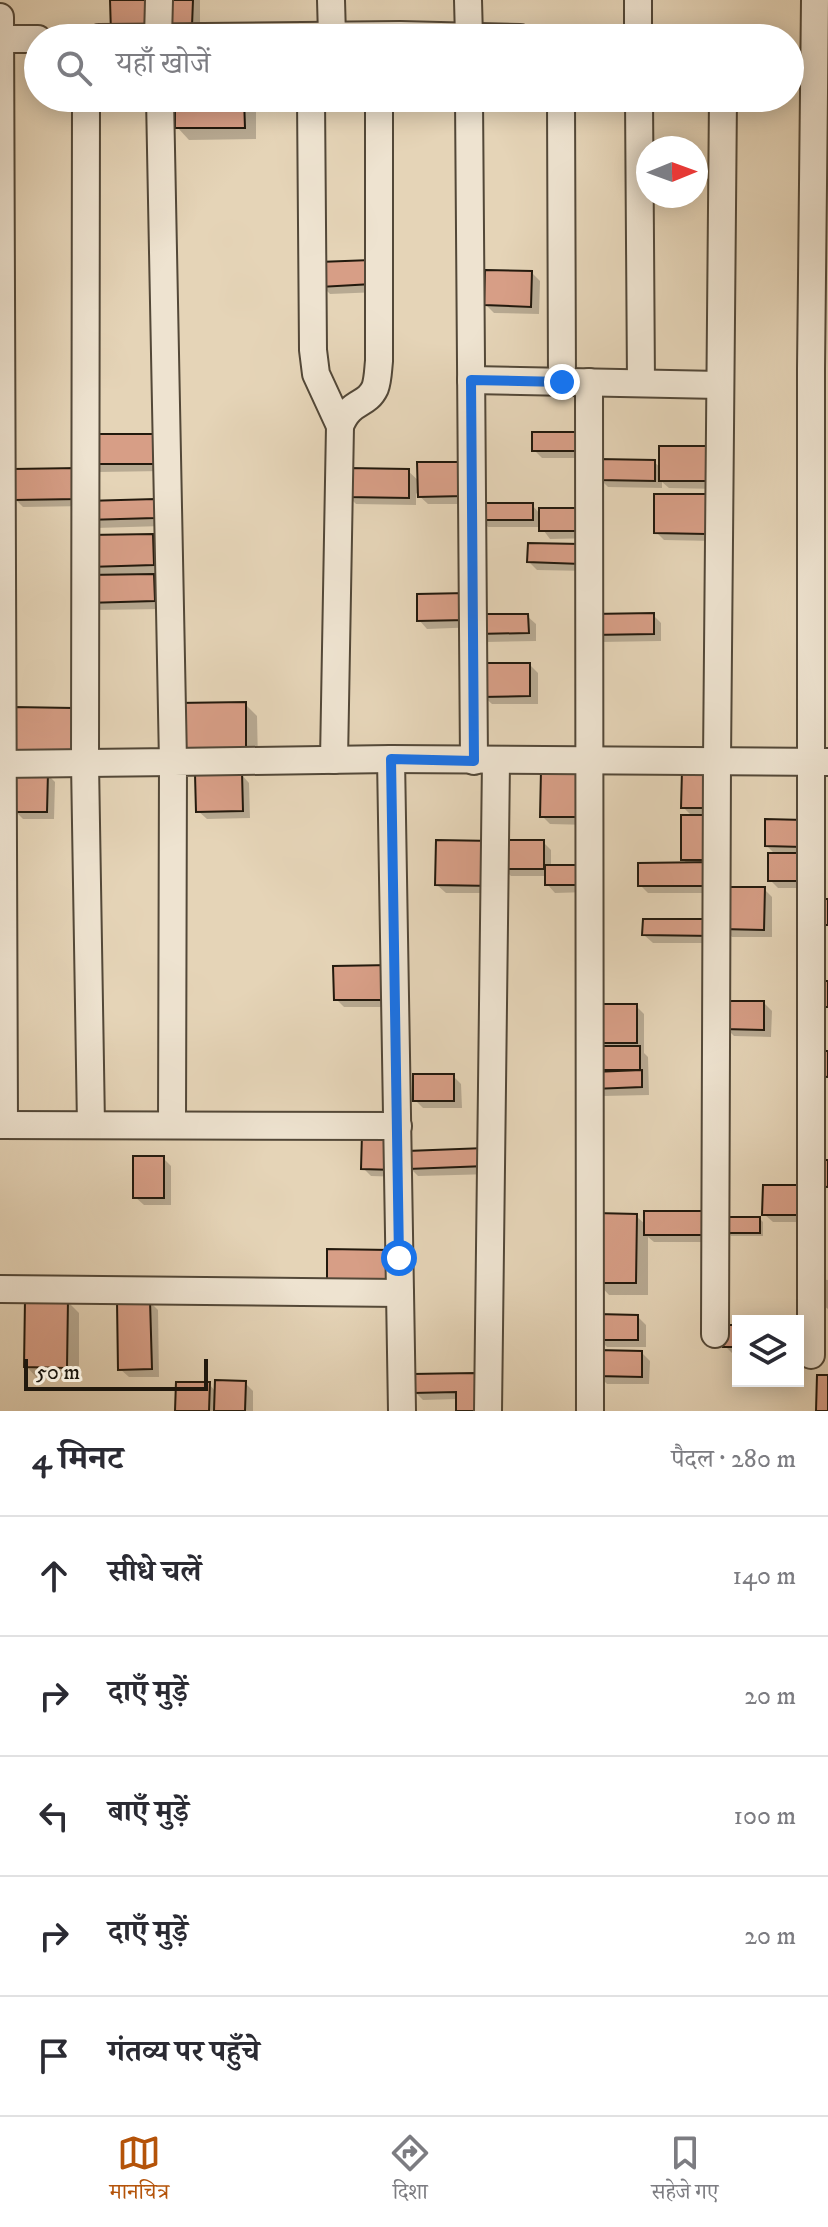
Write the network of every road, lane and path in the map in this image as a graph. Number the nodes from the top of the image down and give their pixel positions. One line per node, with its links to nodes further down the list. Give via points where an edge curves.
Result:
1 (159, 0): 7 (street)
2 (331, 0): 8 (street)
3 (468, 0): 9 (street)
4 (638, 0): 10 (street)
5 (815, 0): 13 (street)
6 (0, 17): 11 (street)
7 (158, 24)
8 (322, 24)
9 (469, 24)
10 (638, 24)
11 (0, 39): 12 (street); 36 (street)
12 (24, 39)
13 (811, 45): 34 (street, via 811,369)
14 (86, 112): 35 (street)
15 (160, 112): 33 (street)
16 (311, 112): 27 (street, via 313,350 316,374)
17 (379, 112): 27 (street, via 376,386 368,398 346,410)
18 (469, 112): 22 (street)
19 (561, 112): 23 (street)
20 (639, 112): 25 (street)
21 (723, 112): 26 (street)
22 (471, 380): 23 (street); 30 (street)
23 (562, 382): 24 (street)
24 (589, 382): 25 (street); 31 (street)
25 (641, 383): 26 (street)
26 (720, 385): 32 (street)
27 (340, 426): 29 (street)
28 (391, 759): 29 (street); 30 (street); 40 (street)
29 (334, 760): 33 (street)
30 (485, 761): 31 (street); 46 (street)
31 (590, 761): 32 (street); 47 (street)
32 (717, 761): 34 (street); 43 (street)
33 (173, 762): 35 (street); 39 (street)
34 (820, 762): 44 (street)
35 (85, 763): 36 (street); 38 (street)
36 (2, 764): 37 (street)
37 (2, 1125): 38 (street)
38 (91, 1125): 39 (street)
39 (172, 1125): 40 (street)
40 (398, 1126): 42 (street)
41 (0, 1289): 42 (street)
42 (400, 1293): 45 (street)
43 (715, 1334)
44 (811, 1355)
45 (402, 1411)
46 (488, 1411)
47 (590, 1411)

